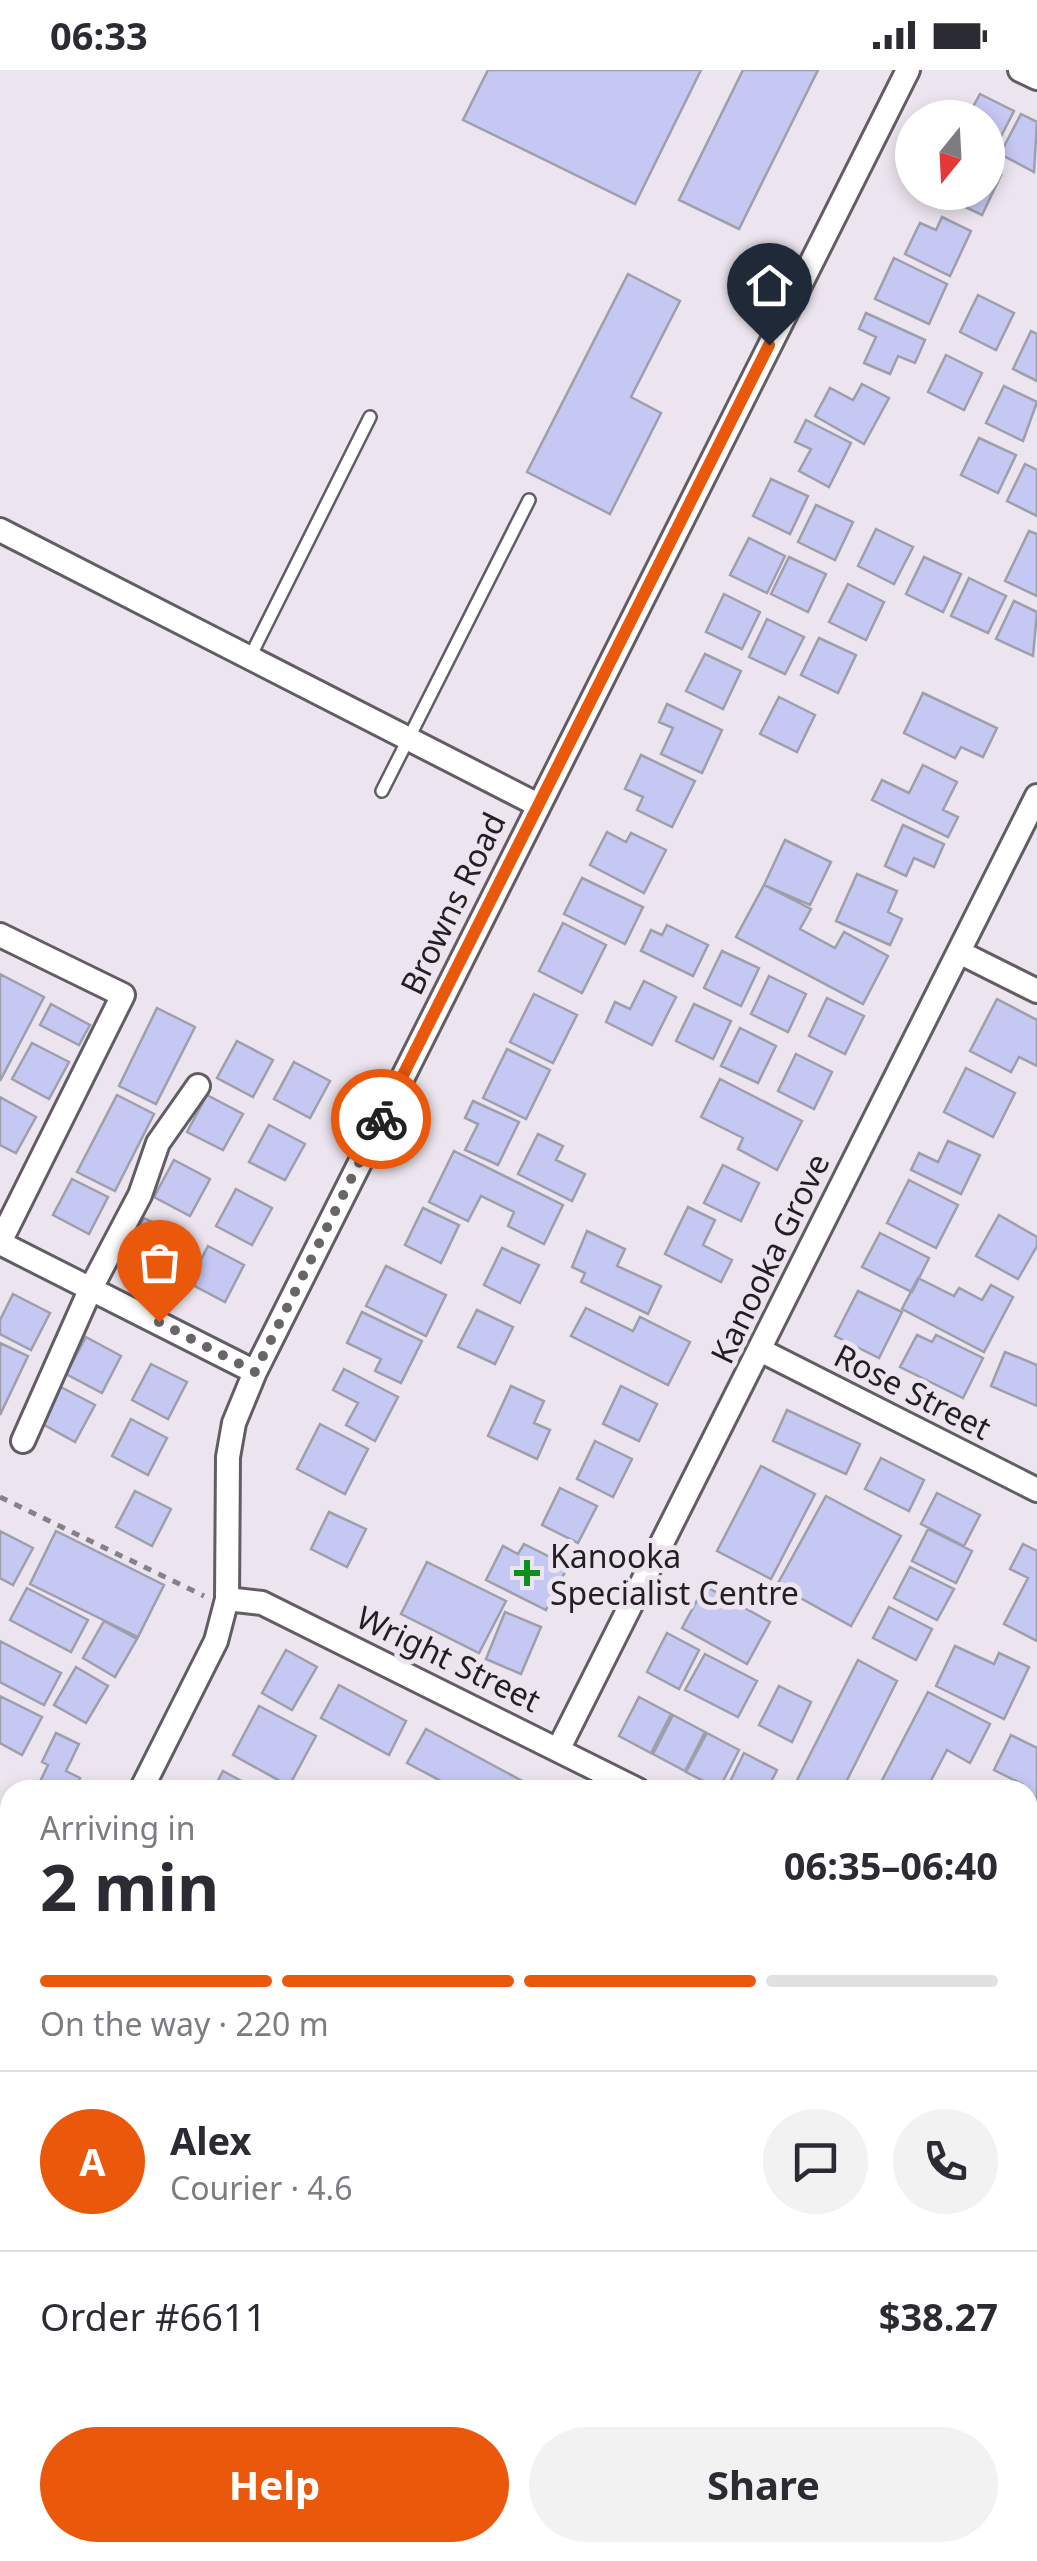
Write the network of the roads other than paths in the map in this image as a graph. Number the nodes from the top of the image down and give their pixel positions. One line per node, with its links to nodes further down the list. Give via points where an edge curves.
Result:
1 (908, 70): 11 (street, Browns Road)
2 (1020, 70): 3 (street)
3 (1037, 78)
4 (370, 418): 7 (lane)
5 (529, 500): 8 (lane)
6 (0, 530): 7 (street)
7 (251, 655): 8 (street)
8 (409, 738): 9 (lane); 11 (street)
9 (382, 791)
10 (1037, 796): 13 (street, Kanooka Grove)
11 (538, 805): 19 (street, Browns Road)
12 (0, 935): 16 (street, via 123,996)
13 (959, 952): 14 (street); 18 (street, Kanooka Grove)
14 (1037, 991)
15 (198, 1086): 17 (street, via 158,1143 140,1196)
16 (0, 1242): 17 (street)
17 (91, 1288): 19 (street); 20 (street)
18 (760, 1350): 21 (street, Rose Street); 23 (street, Kanooka Grove)
19 (255, 1372): 22 (street, Browns Road, via 228,1457)
20 (23, 1442)
21 (1037, 1490)
22 (226, 1599): 23 (street, Wright Street, via 262,1603); 24 (street, Browns Road, via 216,1641)
23 (559, 1748): 25 (street, Wright Street)
24 (146, 1780)
25 (615, 1780)

